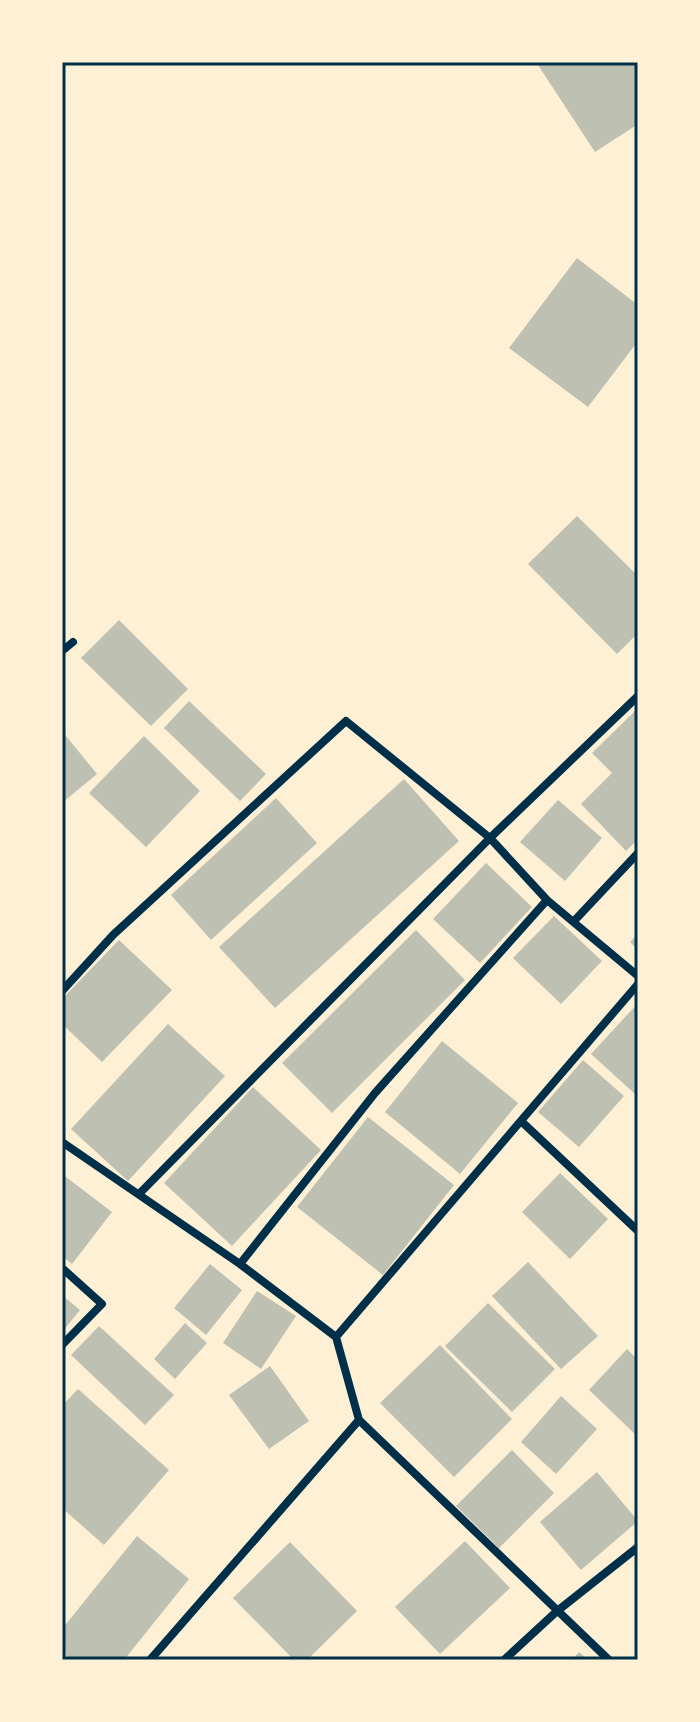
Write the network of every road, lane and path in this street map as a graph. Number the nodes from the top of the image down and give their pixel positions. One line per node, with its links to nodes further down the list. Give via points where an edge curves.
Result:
1 (73, 642): 2 (street)
2 (62, 651)
3 (638, 696): 4 (street)
4 (490, 838): 6 (street); 10 (street, via 346,721 113,935); 13 (street)
5 (638, 853): 7 (street)
6 (547, 900): 7 (street); 15 (street, via 375,1093)
7 (575, 920): 8 (street)
8 (638, 976)
9 (638, 984): 11 (street)
10 (62, 991)
11 (521, 1121): 14 (street); 17 (street)
12 (62, 1142): 13 (street)
13 (140, 1193): 15 (street)
14 (638, 1231)
15 (240, 1264): 17 (street)
16 (62, 1268): 18 (street, via 102,1304)
17 (336, 1337): 19 (street)
18 (62, 1345)
19 (359, 1420): 21 (street); 22 (street)
20 (638, 1547): 21 (street)
21 (556, 1612): 23 (street); 24 (street)
22 (150, 1660)
23 (504, 1660)
24 (609, 1660)

